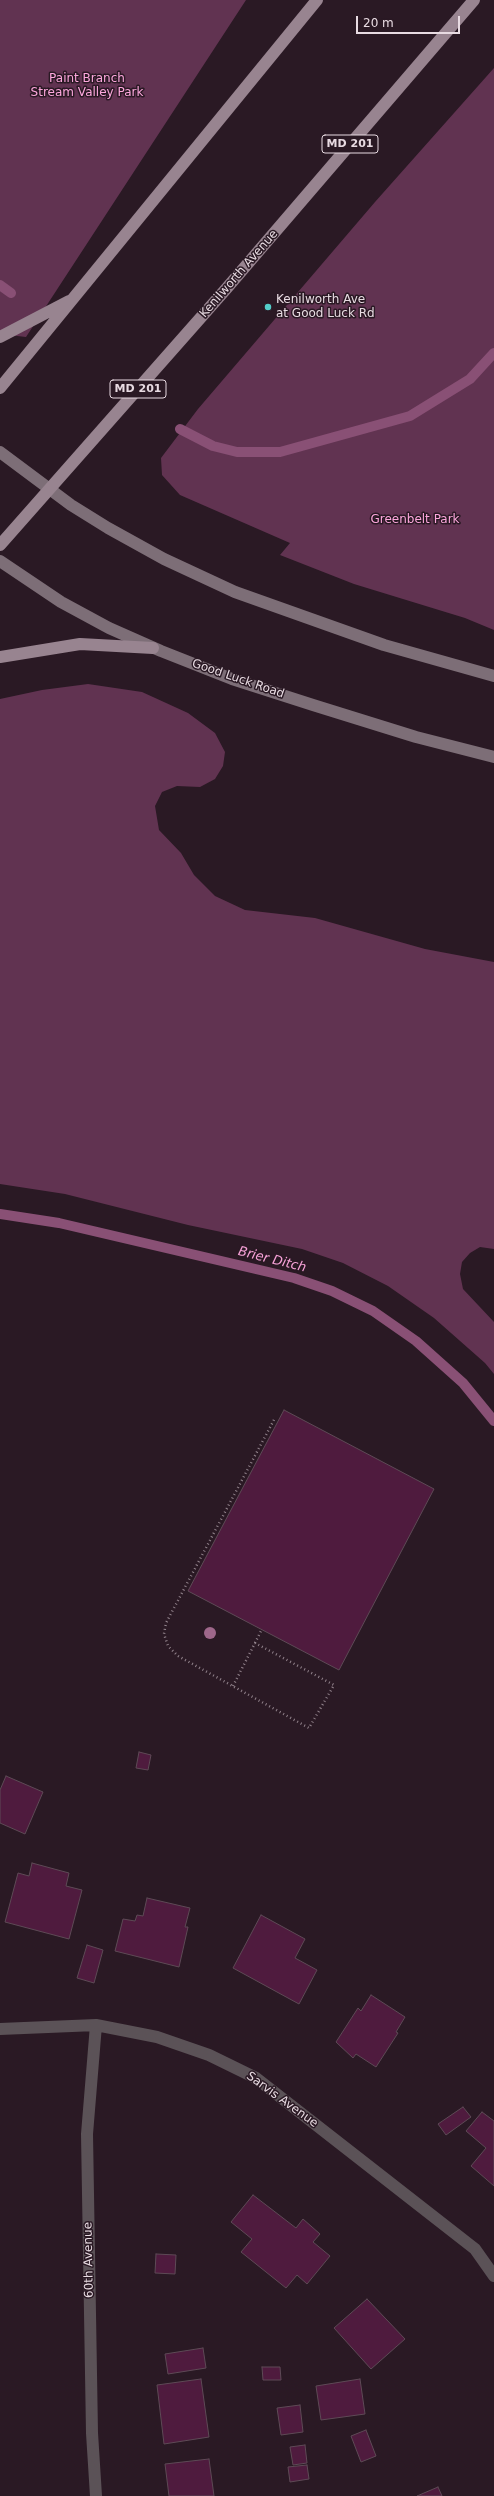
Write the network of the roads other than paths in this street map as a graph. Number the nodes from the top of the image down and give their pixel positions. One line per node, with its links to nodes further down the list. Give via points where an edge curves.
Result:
1 (318, 0): 3 (main road)
2 (474, 0): 7 (main road, Kenilworth Avenue / MD 201, via 226,289)
3 (74, 299): 4 (main road); 5 (main road)
4 (0, 337)
5 (0, 388)
6 (0, 452): 7 (main road)
7 (49, 489): 8 (main road, Kenilworth Avenue / MD 201); 12 (main road, via 102,524 164,559 235,592 384,645)
8 (0, 545)
9 (0, 561): 10 (main road, Good Luck Road, via 61,602)
10 (153, 648): 11 (main road, via 80,644); 13 (main road, Good Luck Road, via 232,679 313,705 416,737)
11 (0, 657)
12 (494, 676)
13 (494, 757)
14 (96, 2025): 15 (street, Sarvis Avenue); 16 (street, Sarvis Avenue, via 157,2036 209,2054 256,2078 475,2249); 17 (street, 60th Avenue, via 87,2134 91,2425)
15 (0, 2029)
16 (494, 2276)
17 (96, 2496)

